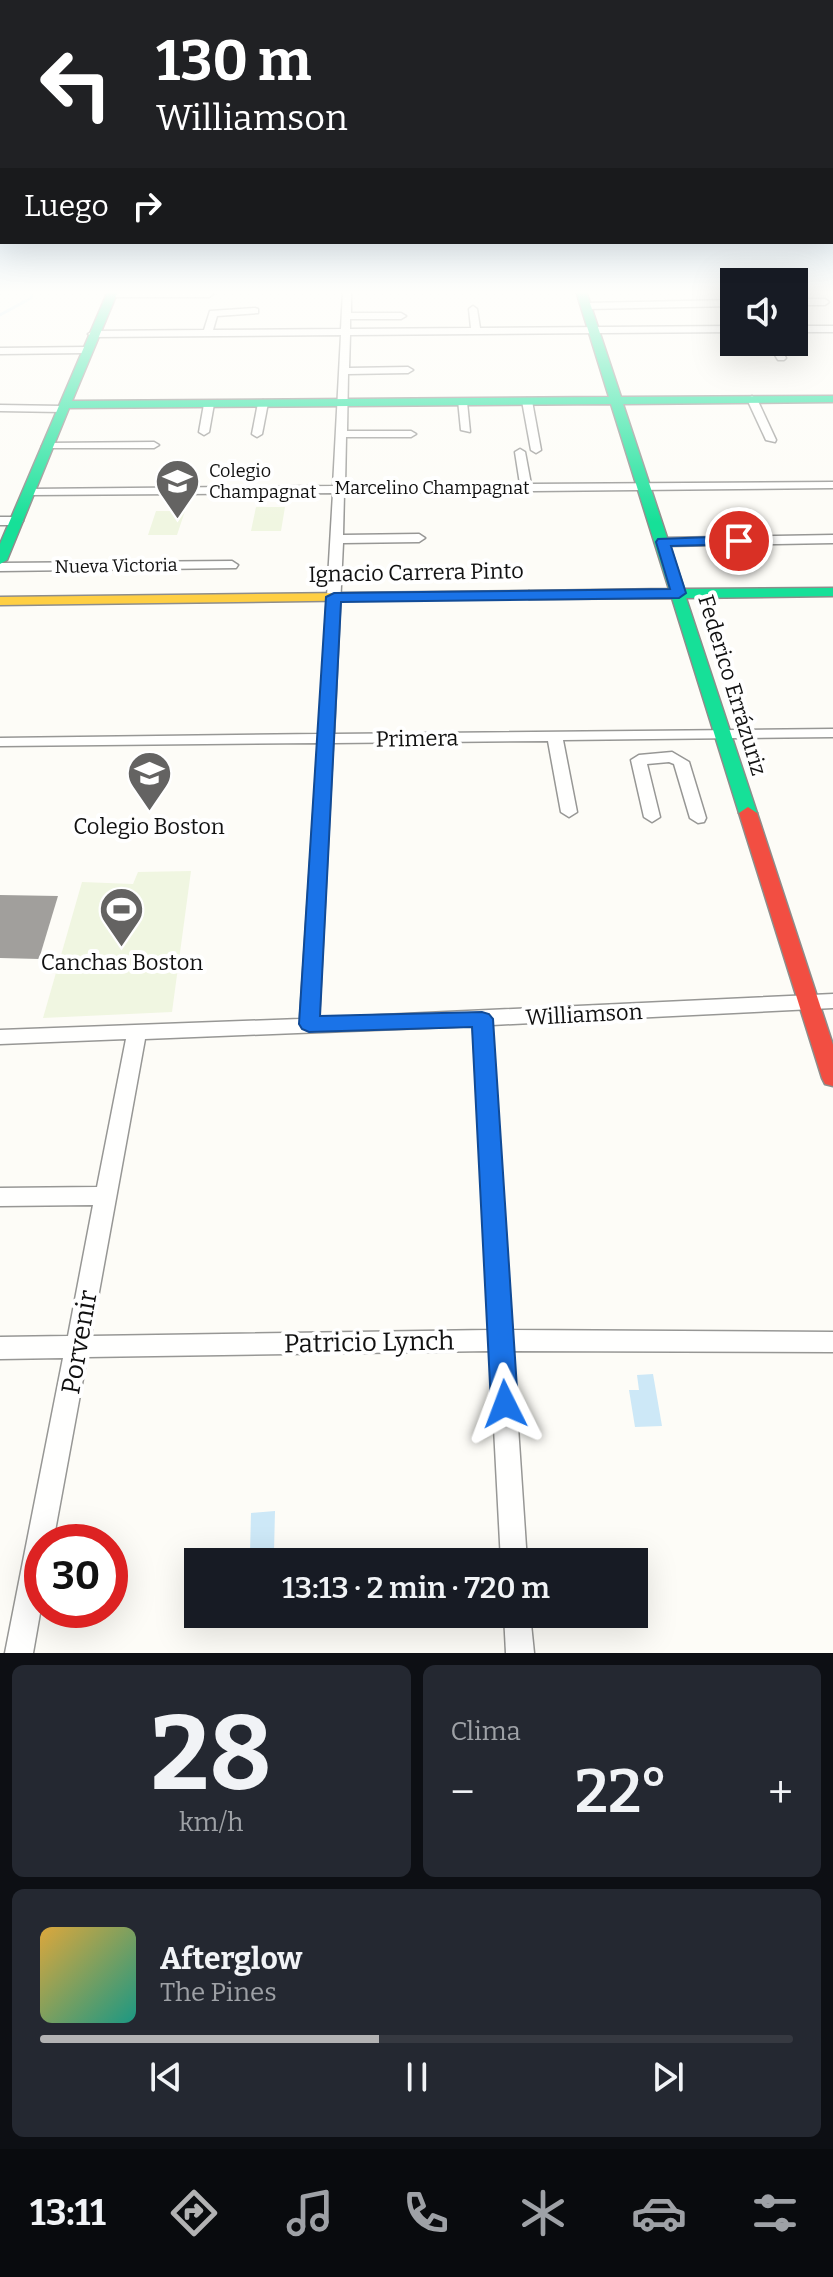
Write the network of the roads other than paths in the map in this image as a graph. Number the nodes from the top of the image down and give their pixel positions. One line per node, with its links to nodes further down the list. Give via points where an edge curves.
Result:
1 (79, 368): 13 (street)
2 (607, 368): 7 (street, Federico Errázuriz)
3 (408, 370): 4 (street)
4 (343, 371): 11 (street)
5 (752, 399): 6 (street); 7 (street); 20 (street)
6 (833, 399)
7 (617, 400): 8 (street); 26 (street, Federico Errázuriz)
8 (527, 401): 9 (street); 23 (street)
9 (462, 402): 11 (street); 15 (street)
10 (263, 403): 11 (street); 12 (street); 17 (street)
11 (341, 403): 18 (street)
12 (209, 404): 13 (street); 16 (street)
13 (63, 407): 14 (street); 22 (street)
14 (0, 408)
15 (466, 430)
16 (204, 432)
17 (257, 434)
18 (341, 434): 19 (street); 28 (street)
19 (411, 434)
20 (771, 440)
21 (154, 445): 22 (street)
22 (47, 446): 29 (street)
23 (536, 450)
24 (520, 452): 27 (street, via 531,470)
25 (833, 485): 26 (street, Marcelino Champagnat)
26 (645, 486): 27 (street, Marcelino Champagnat); 34 (street, Federico Errázuriz)
27 (526, 487): 28 (street, Marcelino Champagnat)
28 (338, 489): 29 (street, Marcelino Champagnat); 33 (street)
29 (30, 492): 30 (street)
30 (9, 521): 35 (street)
31 (832, 535): 34 (street)
32 (419, 538): 33 (street)
33 (336, 539): 40 (street)
34 (663, 542): 39 (street, Federico Errázuriz)
35 (0, 560)
36 (232, 565): 37 (street, Nueva Victoria)
37 (0, 567)
38 (833, 592): 39 (street, Ignacio Carrera Pinto)
39 (679, 593): 40 (street, Ignacio Carrera Pinto); 43 (street, Federico Errázuriz)
40 (334, 597): 41 (street, Ignacio Carrera Pinto); 46 (street)
41 (0, 601)
42 (833, 733): 43 (street, Primera)
43 (723, 734): 44 (street, Primera); 53 (street, Federico Errázuriz)
44 (643, 735): 45 (street, Primera); 48 (street)
45 (555, 736): 46 (street, Primera); 49 (street)
46 (326, 739): 47 (street, Primera); 55 (street)
47 (0, 742)
48 (649, 758): 50 (street, via 639,763); 51 (street, via 681,762)
49 (569, 812)
50 (652, 817)
51 (698, 818)
52 (833, 1001): 53 (street, Williamson)
53 (809, 1002): 54 (street, Williamson); 58 (street, Federico Errázuriz)
54 (482, 1019): 55 (street, Williamson); 61 (street)
55 (309, 1024): 56 (street, Williamson)
56 (137, 1031): 57 (street, Williamson); 59 (street, Porvenir)
57 (0, 1037)
58 (833, 1078)
59 (106, 1196): 60 (street); 63 (street, Porvenir)
60 (0, 1197)
61 (501, 1340): 62 (street, Patricio Lynch); 63 (street, Patricio Lynch); 65 (street)
62 (833, 1342)
63 (79, 1347): 64 (street, Patricio Lynch); 67 (street, Porvenir)
64 (0, 1348)
65 (513, 1548)
66 (518, 1628): 68 (street)
67 (19, 1653)
68 (520, 1653)

